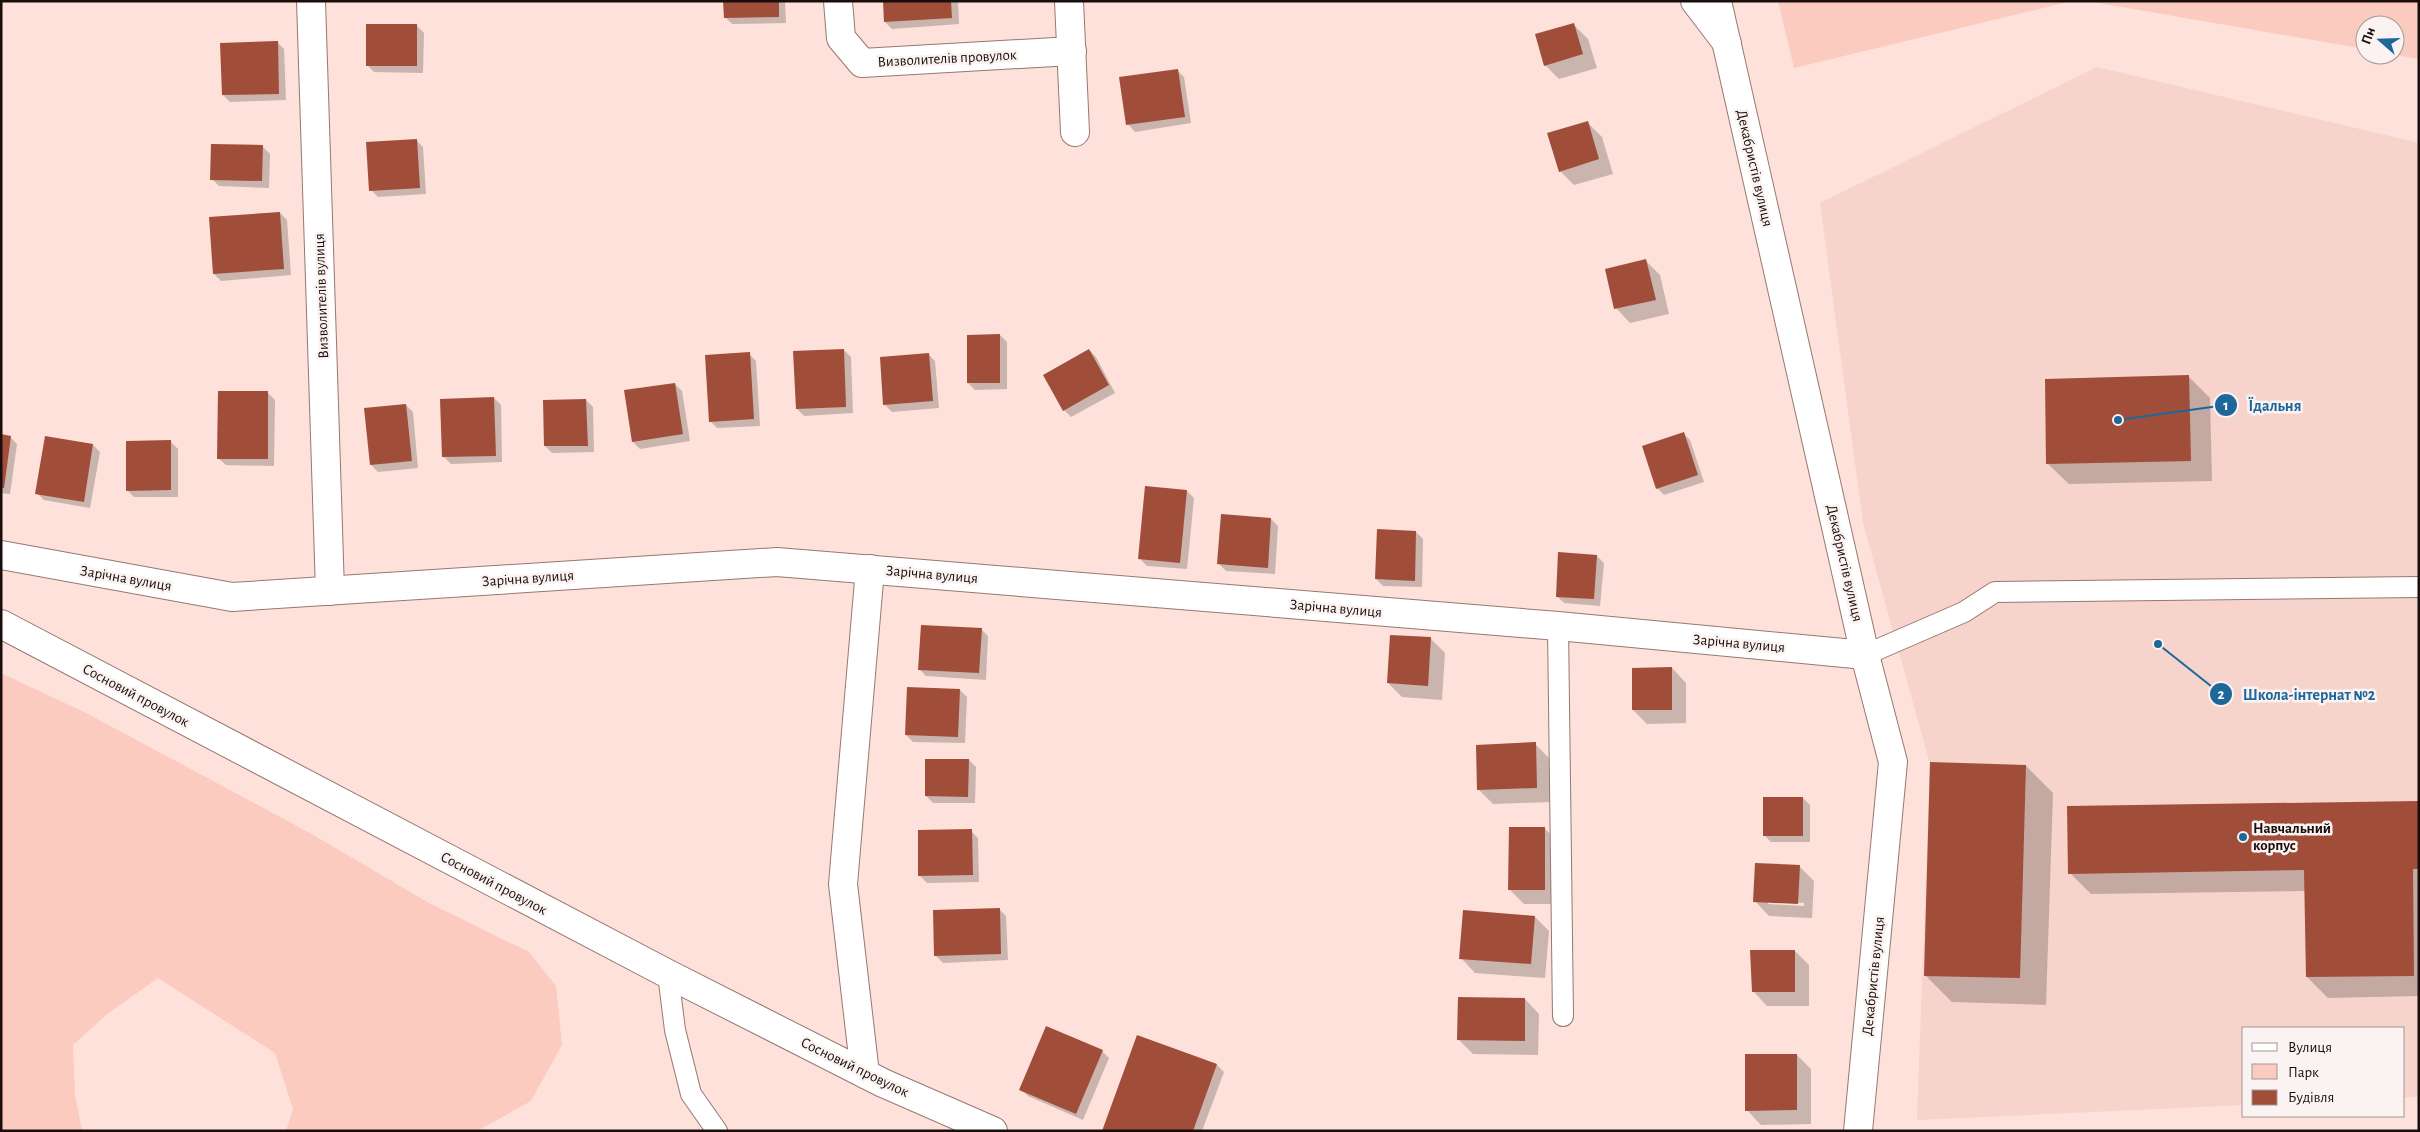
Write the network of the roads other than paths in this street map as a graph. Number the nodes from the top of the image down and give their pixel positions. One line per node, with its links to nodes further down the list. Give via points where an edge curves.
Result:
1 (311, 1): 12 (street, Визволителів вулиця)
2 (838, 1): 7 (street, Визволителів провулок, via 841,38 862,63)
3 (1069, 1): 7 (street)
4 (1695, 1): 6 (street)
5 (1717, 1): 6 (street, Декабристів вулиця)
6 (1727, 43): 15 (street, Декабристів вулиця)
7 (1072, 51): 8 (street)
8 (1075, 132)
9 (1, 555): 12 (street, Зарічна вулиця, via 232,597)
10 (870, 569): 12 (street, Зарічна вулиця, via 777,562); 14 (street, Зарічна вулиця); 18 (street, via 843,884)
11 (2419, 587): 15 (lane, via 1995,592 1964,612)
12 (330, 590)
13 (1, 624): 16 (street, Сосновий провулок)
14 (1558, 626): 15 (street, Зарічна вулиця); 17 (lane)
15 (1866, 655): 21 (street, Декабристів вулиця, via 1893,762)
16 (668, 974): 18 (street, Сосновий провулок); 19 (lane, via 675,1030 691,1094)
17 (1564, 1016)
18 (865, 1074): 20 (street, Сосновий провулок)
19 (717, 1131)
20 (993, 1131)
21 (1858, 1131)

